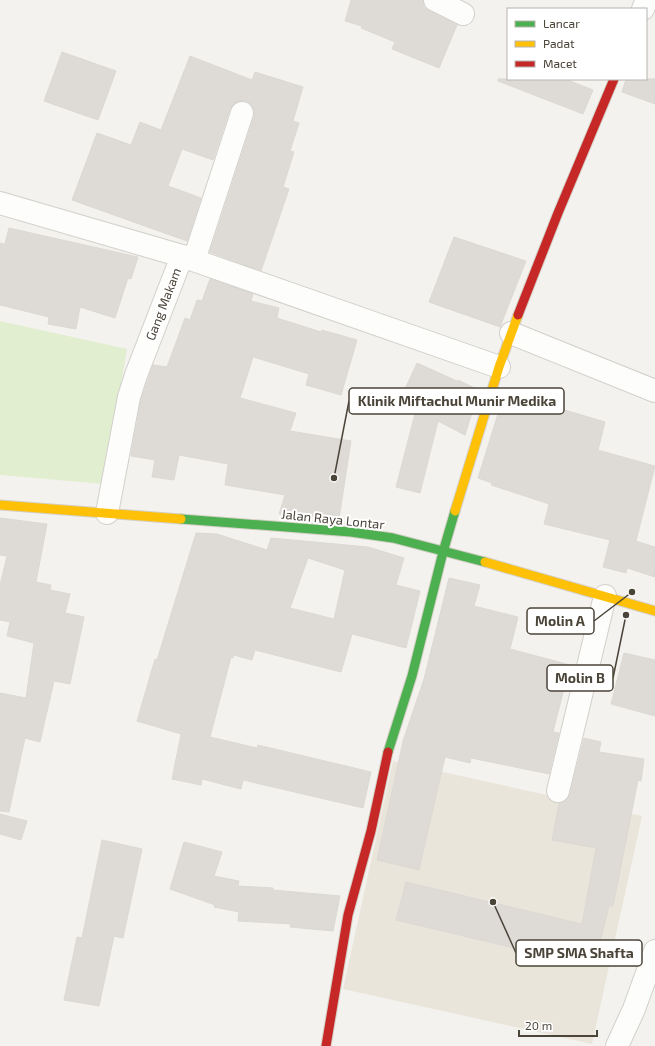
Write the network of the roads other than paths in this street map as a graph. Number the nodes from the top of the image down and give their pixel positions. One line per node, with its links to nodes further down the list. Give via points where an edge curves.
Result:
1 (435, 0): 2 (street)
2 (463, 14)
3 (614, 80): 7 (street)
4 (242, 113): 6 (street)
5 (0, 203): 6 (street, Gang Makam)
6 (188, 258): 8 (street); 11 (street, Gang Makam, via 136,375 129,397)
7 (511, 333): 8 (street); 9 (street)
8 (499, 367): 12 (street)
9 (655, 391)
10 (0, 505): 11 (street, Jalan Raya Lontar)
11 (107, 513): 12 (street, Jalan Raya Lontar, via 351,532 394,538)
12 (443, 552): 13 (street, Jalan Raya Lontar, via 525,572); 17 (street, via 412,676 391,738 348,916)
13 (605, 596): 14 (street, Jalan Raya Lontar); 15 (street)
14 (655, 611)
15 (558, 791)
16 (654, 954): 18 (street)
17 (326, 1046)
18 (617, 1046)

